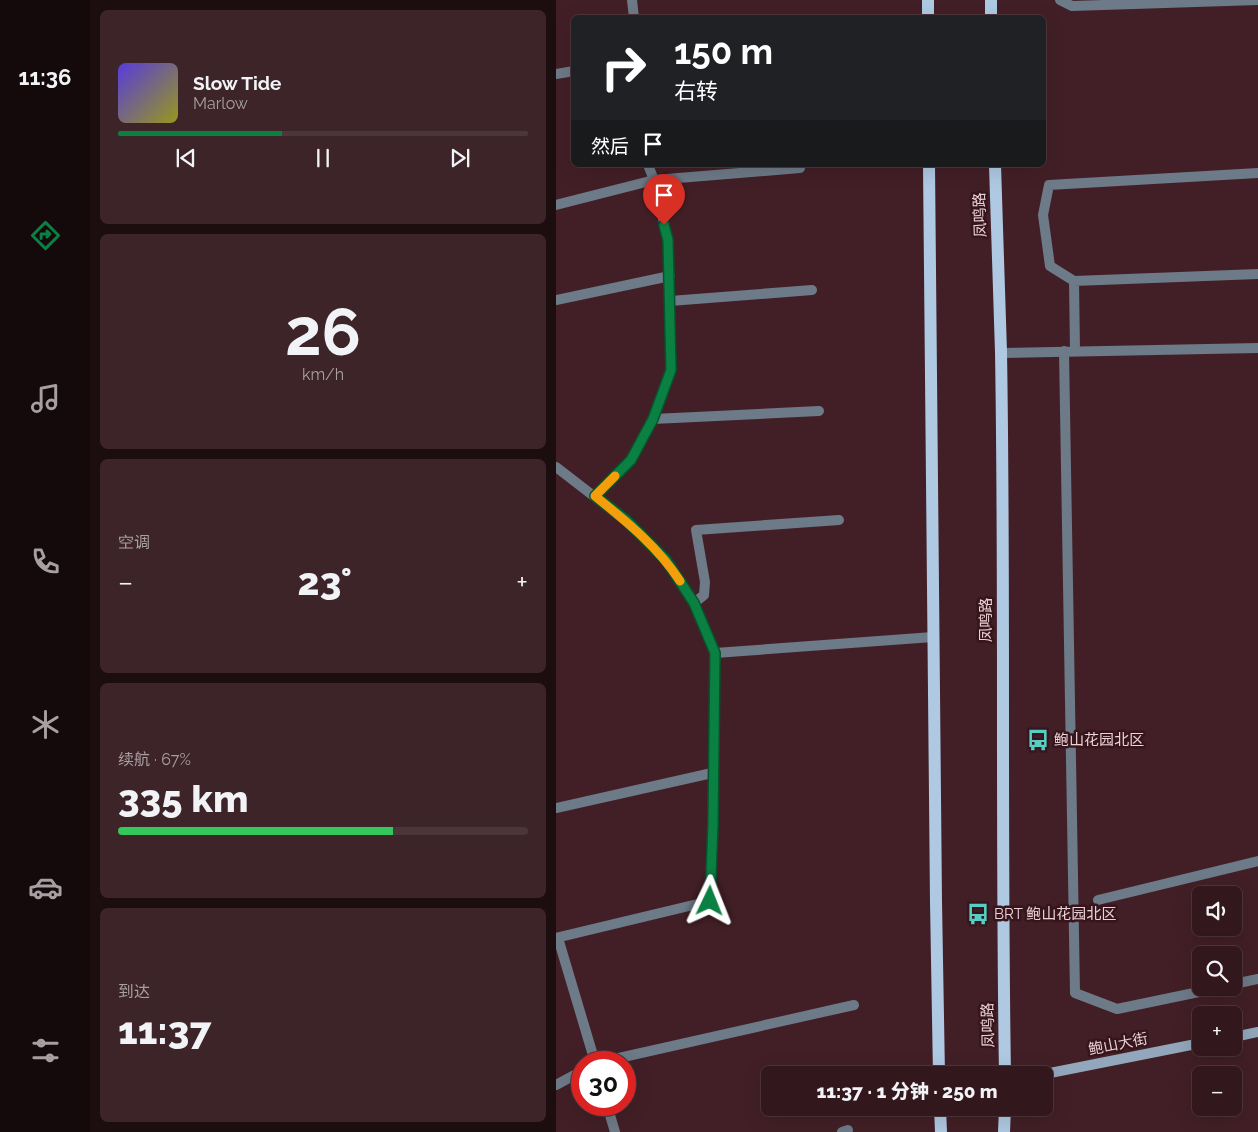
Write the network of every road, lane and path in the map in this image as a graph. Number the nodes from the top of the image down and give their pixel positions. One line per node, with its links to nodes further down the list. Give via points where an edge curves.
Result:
1 (632, 0): 6 (street)
2 (928, 0): 7 (main road)
3 (991, 0): 8 (main road)
4 (1060, 0): 5 (street, via 1072,6)
5 (1258, 0)
6 (634, 15)
7 (928, 15)
8 (991, 15)
9 (571, 72): 10 (street)
10 (556, 74)
11 (649, 167): 16 (street)
12 (929, 167): 34 (main road)
13 (995, 167): 27 (main road, 凤鸣路)
14 (800, 168): 16 (street)
15 (1258, 173): 20 (street, via 1049,185 1043,215 1050,266)
16 (654, 180): 17 (street); 19 (street, via 668,240)
17 (556, 205)
18 (1258, 274): 20 (street)
19 (670, 276): 22 (street); 23 (street)
20 (1074, 281): 26 (street)
21 (812, 290): 23 (street)
22 (556, 300)
23 (670, 302): 29 (street, via 671,370)
24 (1258, 348): 26 (street)
25 (1064, 351): 26 (street); 27 (street); 43 (street, via 1075,993 1117,1009)
26 (1075, 351)
27 (1000, 353): 51 (main road, 凤鸣路)
28 (819, 411): 29 (street)
29 (653, 419): 31 (street, via 631,460)
30 (556, 467): 31 (street)
31 (595, 496): 33 (street, via 626,520 666,560)
32 (839, 520): 33 (street, via 696,530 705,582 704,595)
33 (694, 603): 35 (street)
34 (933, 637): 35 (street); 50 (main road)
35 (715, 653): 36 (street)
36 (712, 773): 37 (street); 40 (street, via 710,901)
37 (556, 808)
38 (1258, 861): 39 (street)
39 (1098, 900)
40 (557, 938): 48 (street)
41 (1258, 979): 42 (street)
42 (1242, 982)
43 (1192, 993)
44 (854, 1005): 49 (street)
45 (1258, 1032): 46 (street)
46 (1242, 1035)
47 (1192, 1045): 52 (street, 鲍山大街)
48 (592, 1051)
49 (636, 1054)
50 (939, 1066)
51 (1006, 1066)
52 (1053, 1072)
53 (571, 1077): 54 (street)
54 (556, 1085)
55 (610, 1116): 58 (street)
56 (940, 1116): 59 (main road)
57 (1005, 1116): 60 (main road)
58 (615, 1132)
59 (941, 1132)
60 (1004, 1132)

